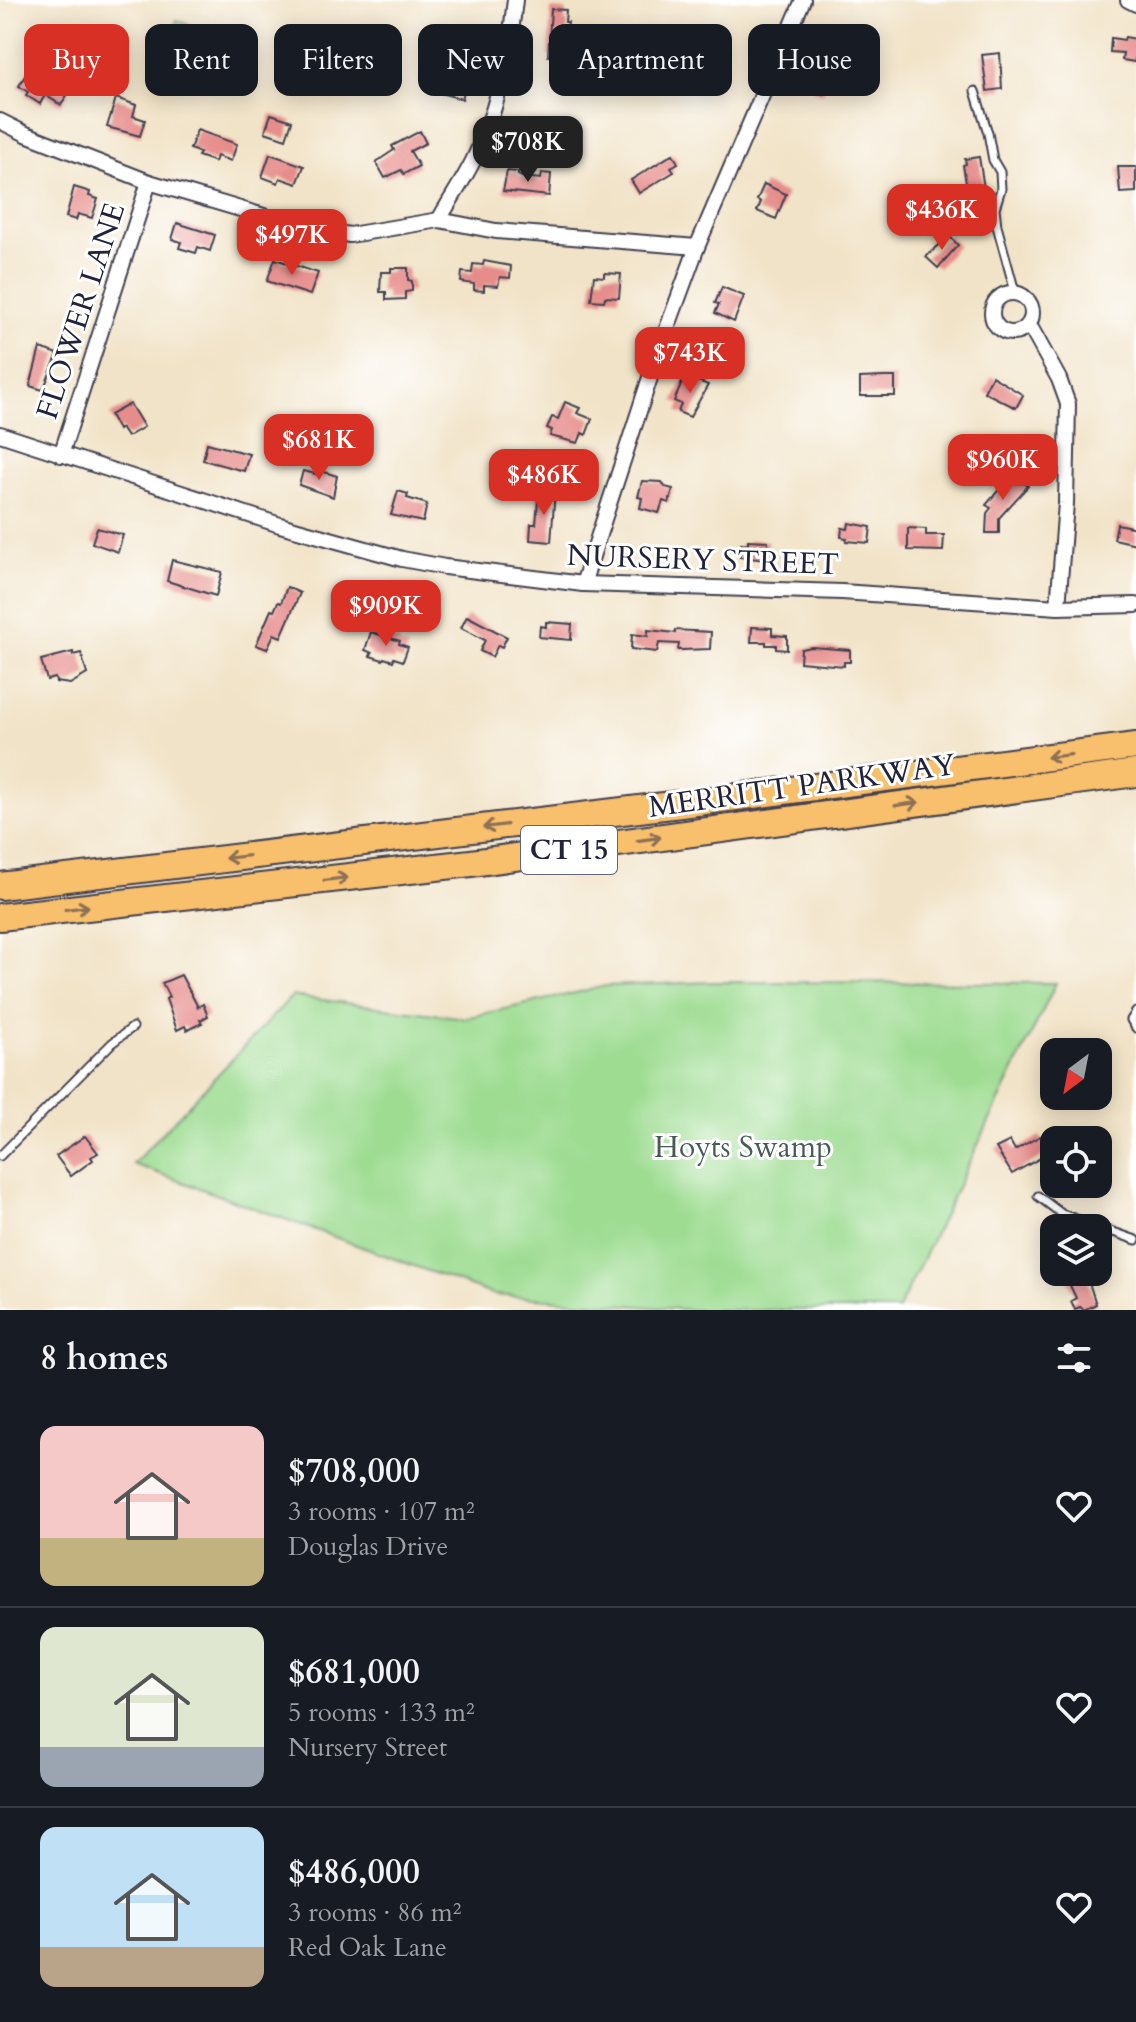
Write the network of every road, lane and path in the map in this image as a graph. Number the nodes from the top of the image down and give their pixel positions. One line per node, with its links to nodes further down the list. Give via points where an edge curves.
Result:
1 (515, 0): 8 (street, via 510,47 493,111 474,160)
2 (803, 0): 9 (street)
3 (1128, 0): 4 (street)
4 (1136, 4)
5 (975, 91): 10 (lane, via 1000,172 995,208)
6 (0, 121): 7 (street)
7 (149, 182): 8 (street, via 304,228 350,235); 13 (street, FLOWER LANE)
8 (439, 220): 9 (street, via 496,231)
9 (697, 247): 14 (street)
10 (1013, 293): 11 (street, via 1030,304); 11 (street, via 996,301 994,321 1009,332)
11 (1027, 326): 16 (street, via 1068,404)
12 (0, 434): 13 (street, NURSERY STREET)
13 (61, 455): 14 (street, NURSERY STREET, via 402,559)
14 (583, 584): 16 (street, NURSERY STREET, via 842,592)
15 (1136, 605): 16 (street, NURSERY STREET)
16 (1058, 607)
17 (1136, 746): 19 (highway, MERRITT PARKWAY / CT 15, one-way to 19)
18 (1136, 773): 20 (highway, MERRITT PARKWAY / CT 15, one-way to 18, via 471,863)
19 (0, 886)
20 (0, 917)
21 (1136, 1012): 23 (lane, via 1131,1020)
22 (133, 1027): 24 (lane)
23 (1136, 1028)
24 (0, 1156)
25 (1038, 1196): 26 (lane, via 1062,1214)
26 (1136, 1240)

